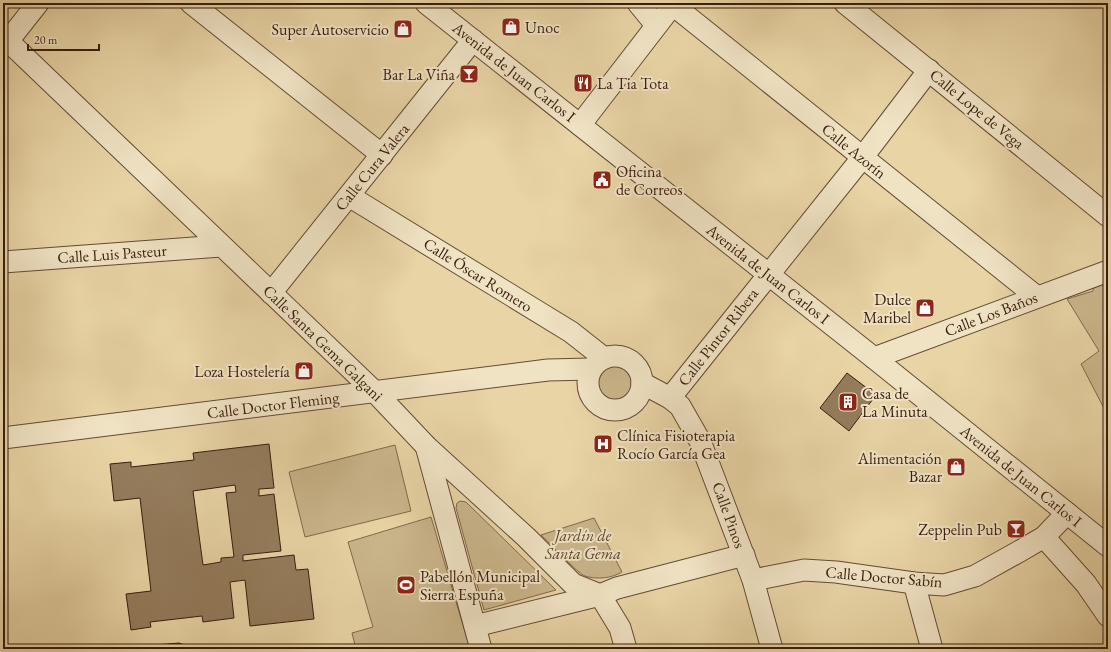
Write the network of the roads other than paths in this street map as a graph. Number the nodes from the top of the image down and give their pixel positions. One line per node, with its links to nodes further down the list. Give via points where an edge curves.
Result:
1 (38, 3): 9 (street)
2 (191, 3): 12 (street)
3 (426, 3): 8 (street, Avenida de Juan Carlos I)
4 (638, 3): 7 (street)
5 (845, 3): 10 (street, Calle Lope de Vega)
6 (674, 4): 7 (street); 13 (street, Calle Azorín)
7 (656, 25): 11 (street)
8 (473, 40): 11 (street, Avenida de Juan Carlos I); 12 (street, Calle Cura Valera)
9 (6, 41): 16 (street, Calle Santa Gema Galgani)
10 (930, 70): 13 (street, Calle Pintor Ribera); 15 (street, Calle Lope de Vega)
11 (580, 125): 19 (street, Avenida de Juan Carlos I)
12 (382, 155): 14 (street, Calle Cura Valera)
13 (862, 158): 19 (street, Calle Pintor Ribera); 21 (street, Calle Azorín)
14 (349, 196): 20 (street, Calle Cura Valera); 23 (street, Calle Óscar Romero, via 570,332)
15 (1108, 216)
16 (222, 246): 17 (street, Calle Luis Pasteur); 20 (street, Calle Santa Gema Galgani)
17 (3, 262)
18 (1108, 271): 21 (street, Calle Los Baños)
19 (768, 274): 22 (street, Avenida de Juan Carlos I); 26 (street, Calle Pintor Ribera)
20 (271, 293): 25 (street, Calle Santa Gema Galgani)
21 (1037, 297): 22 (street, Calle Los Baños)
22 (874, 358): 29 (street, Avenida de Juan Carlos I)
23 (598, 363): 24 (street, via 613,356 630,360 641,374); 24 (street, via 587,378 587,387 590,396 599,406 612,411 630,406 641,392); 25 (street, Calle Doctor Fleming)
24 (642, 383): 26 (street, Calle Pinos)
25 (376, 393): 27 (street, Calle Doctor Fleming); 28 (street, Calle Santa Gema Galgani)
26 (670, 398): 32 (street, Calle Pinos, via 680,406 700,441)
27 (3, 438)
28 (426, 446): 35 (street, Calle Santa Gema Galgani, via 526,537 573,584); 37 (street)
29 (1067, 513): 30 (street, Calle Doctor Sabín); 31 (street, Avenida de Juan Carlos I)
30 (1044, 537): 34 (street, Calle Doctor Sabín, via 975,576 944,585); 36 (street, via 1086,584)
31 (1108, 546)
32 (744, 555): 33 (street, Calle Pinos); 35 (street, via 617,588)
33 (754, 580): 34 (street, Calle Doctor Sabín, via 804,570); 40 (street, Calle Pinos)
34 (914, 583): 41 (street)
35 (600, 595): 37 (street); 39 (street, via 620,628)
36 (1108, 616)
37 (475, 626): 38 (street)
38 (481, 649)
39 (626, 649)
40 (772, 649)
41 (932, 649)

